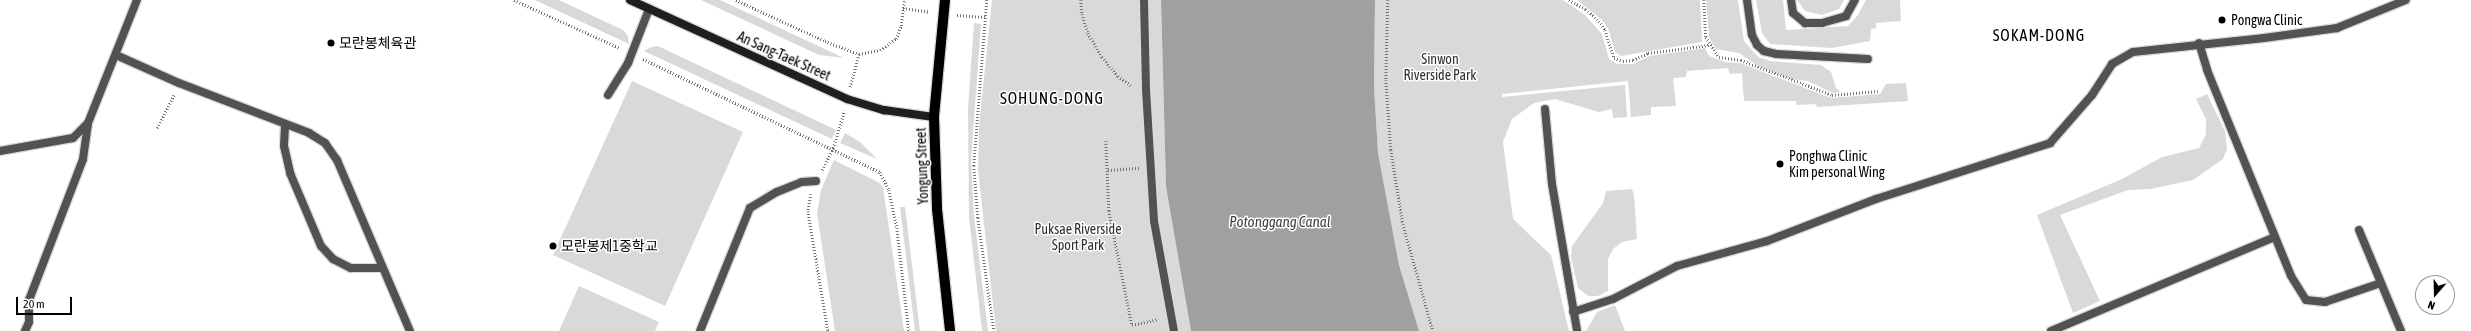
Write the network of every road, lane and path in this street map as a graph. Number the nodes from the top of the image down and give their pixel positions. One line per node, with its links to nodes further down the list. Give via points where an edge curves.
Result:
1 (137, 0): 21 (street)
2 (514, 0): 19 (path)
3 (630, 0): 16 (main road, An Sang-Taek Street)
4 (736, 0): 20 (path, via 825,42)
5 (904, 0): 20 (path, via 901,26 896,38 880,50)
6 (945, 0): 28 (main road, Yongung Street)
7 (987, 0): 50 (path, via 974,166)
8 (1081, 0): 24 (path, via 1088,33 1102,58 1118,76 1132,86)
9 (1144, 0): 24 (street)
10 (1388, 0): 52 (path, via 1386,80 1391,150 1403,224)
11 (1568, 0): 18 (path, via 1586,9 1599,21 1605,30 1614,58 1623,61 1633,60 1648,53)
12 (1747, 0): 22 (street, via 1752,35 1757,45 1764,50 1776,54)
13 (1792, 0): 14 (street, via 1793,13 1804,23 1846,16)
14 (1855, 0)
15 (2406, 0): 17 (street, via 2337,28 2264,38)
16 (649, 9): 19 (street); 26 (main road, An Sang-Taek Street)
17 (2199, 43): 39 (street, via 2206,70); 42 (street, via 2133,52 2112,64 2092,95 2050,143 1876,199 1767,240 1676,266 1613,298)
18 (1709, 45)
19 (632, 54): 25 (street); 33 (path)
20 (859, 54): 26 (path)
21 (116, 55): 23 (street); 29 (street)
22 (1868, 59)
23 (179, 83): 30 (street); 31 (path)
24 (1146, 90): 35 (street)
25 (608, 95)
26 (847, 99): 28 (main road, An Sang-Taek Street, via 884,110); 33 (path)
27 (1545, 109): 42 (street, via 1552,184)
28 (934, 117): 49 (main road, Yongung Street, via 937,209)
29 (88, 123): 34 (street, via 73,138); 44 (street, via 83,159 29,300 29,322)
30 (285, 126): 40 (street, via 309,133 325,143 337,160); 40 (street, via 284,146 290,173 322,246 333,259 351,268)
31 (157, 128)
32 (1106, 141): 36 (path)
33 (832, 148): 37 (path); 48 (path, via 880,172 889,190 897,228)
34 (0, 151)
35 (1150, 167): 36 (path); 43 (street, via 1154,221)
36 (1108, 170): 43 (path, via 1109,211 1132,325)
37 (816, 181): 46 (street, via 802,182 777,192 750,208); 47 (path, via 808,211)
38 (2358, 230): 41 (street)
39 (2275, 237): 41 (street, via 2291,276 2306,300 2325,302); 54 (street)
40 (382, 268): 45 (street)
41 (2381, 283): 55 (street)
42 (1573, 312): 53 (street)
43 (1170, 317): 51 (street)
44 (25, 331)
45 (410, 331)
46 (700, 331)
47 (828, 331)
48 (909, 331)
49 (950, 331)
50 (994, 331)
51 (1174, 331)
52 (1433, 331)
53 (1577, 331)
54 (2051, 331)
55 (2401, 331)

